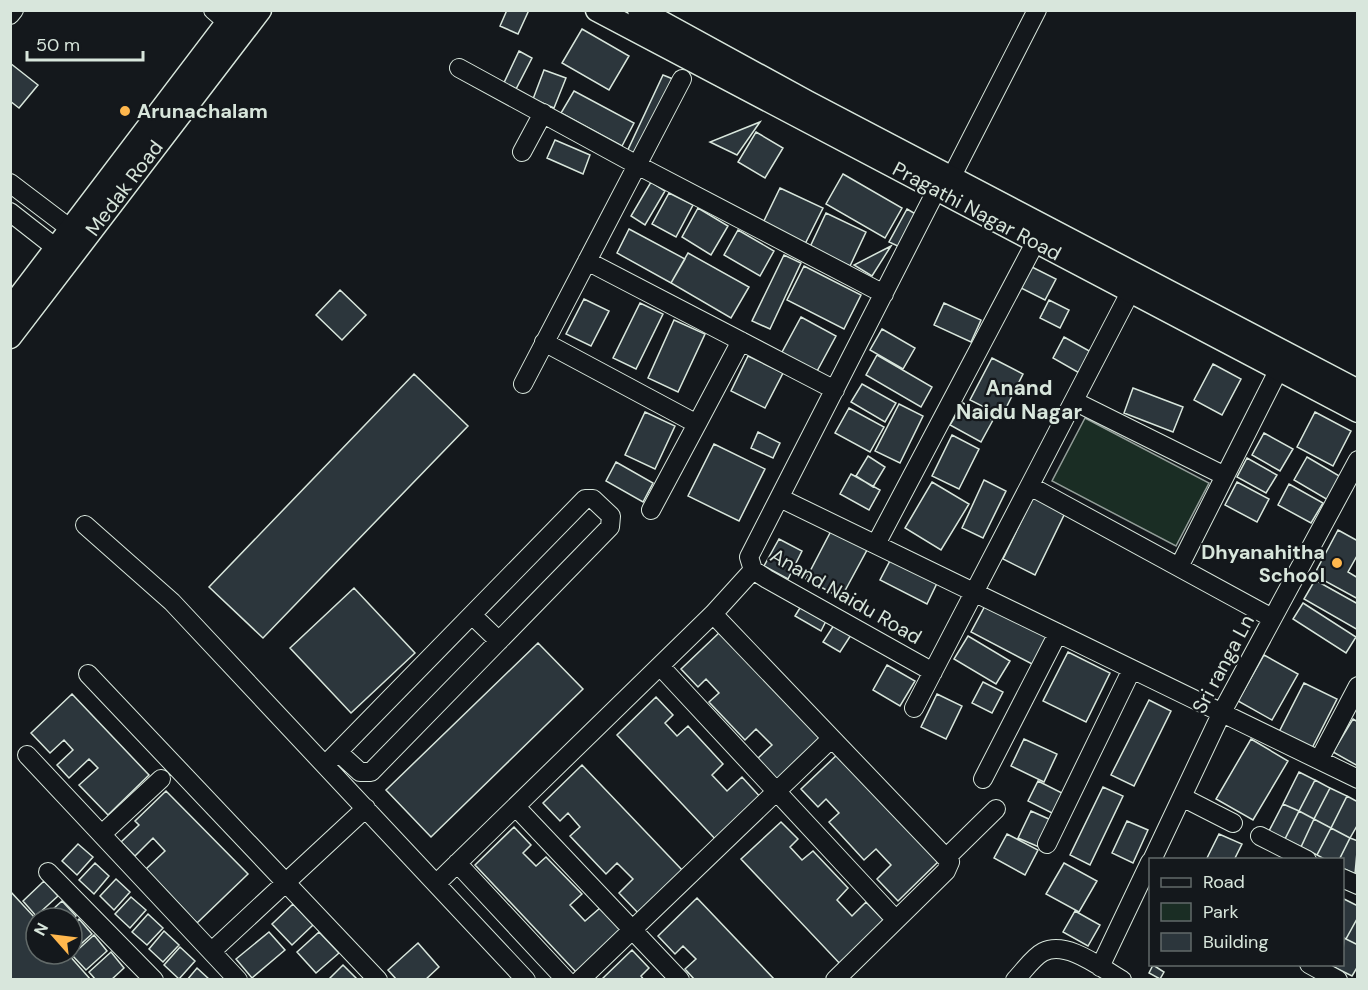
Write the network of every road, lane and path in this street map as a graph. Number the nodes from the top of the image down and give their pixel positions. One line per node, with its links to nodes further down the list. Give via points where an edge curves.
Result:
1 (14, 10): 6 (street)
2 (260, 10): 23 (main road, Medak Road)
3 (597, 10): 14 (main road, Pragathi Nagar Road)
4 (639, 10): 14 (main road, Pragathi Nagar Road)
5 (1038, 10): 14 (street, Anand Naidu Road)
6 (11, 14)
7 (226, 15): 16 (main road, Medak Road)
8 (459, 68): 10 (street)
9 (682, 79): 12 (street)
10 (543, 113): 11 (street); 12 (street)
11 (522, 152)
12 (637, 165): 19 (street); 21 (street)
13 (10, 183): 16 (street)
14 (944, 184): 17 (main road, Pragathi Nagar Road); 20 (main road, Pragathi Nagar Road); 21 (street, Anand Naidu Road)
15 (10, 212): 18 (street)
16 (72, 230): 18 (main road, Medak Road)
17 (1035, 243): 20 (main road, Pragathi Nagar Road); 39 (street)
18 (56, 248): 22 (main road, Medak Road)
19 (587, 261): 24 (street); 25 (street)
20 (1135, 283): 26 (main road, Pragathi Nagar Road); 29 (main road, Pragathi Nagar Road); 30 (street)
21 (884, 294): 28 (street, Anand Naidu Road)
22 (10, 309)
23 (10, 337)
24 (741, 341): 28 (street); 32 (street)
25 (544, 342): 27 (street); 32 (street)
26 (1279, 369): 31 (main road, Pragathi Nagar Road); 34 (street)
27 (522, 384)
28 (835, 390): 36 (street, Anand Naidu Road)
29 (1358, 392)
30 (1074, 400): 34 (street); 35 (street)
31 (1358, 411)
32 (697, 424): 37 (street)
33 (1358, 460): 45 (street, Sri ranga Ln)
34 (1225, 476): 40 (street)
35 (1030, 486): 40 (street); 42 (street)
36 (780, 498): 39 (street); 41 (street, Anand Naidu Road, via 749,557)
37 (651, 510)
38 (85, 525): 59 (street, via 172,602)
39 (876, 544): 42 (street)
40 (1179, 567): 45 (street)
41 (753, 570): 43 (street); 50 (street, Anand Naidu Road)
42 (974, 592): 46 (street); 50 (street)
43 (713, 614): 48 (street); 55 (street)
44 (472, 615): 47 (street); 47 (street, via 585,499 593,499 611,516 610,527); 56 (street)
45 (1272, 618): 54 (street, Sri ranga Ln)
46 (1058, 633): 49 (street); 61 (street)
47 (499, 641): 56 (street, via 371,772 360,772)
48 (660, 666): 63 (street); 65 (street)
49 (1132, 669): 54 (street); 71 (street)
50 (933, 672): 53 (street)
51 (88, 674): 78 (street)
52 (1358, 686): 58 (street)
53 (914, 708)
54 (1222, 712): 58 (street); 64 (street, Sri ranga Ln)
55 (831, 739): 63 (street); 72 (street)
56 (338, 752): 59 (street)
57 (27, 755): 69 (street)
58 (1319, 760): 62 (street)
59 (325, 765): 66 (street)
60 (161, 779): 69 (street)
61 (982, 779)
62 (1358, 779)
63 (777, 791): 82 (street); 83 (street)
64 (1182, 797): 68 (street); 73 (street, Sri ranga Ln)
65 (516, 807): 75 (street); 83 (street)
66 (366, 808): 78 (street); 79 (street)
67 (996, 809): 72 (street)
68 (1233, 823)
69 (102, 834): 84 (street)
70 (1260, 836): 74 (street)
71 (1047, 844)
72 (946, 858): 82 (street, via 950,866 946,871)
73 (1152, 858)
74 (1303, 858)
75 (457, 863): 79 (street); 91 (street)
76 (48, 872): 87 (street)
77 (1344, 879): 81 (street)
78 (285, 882): 84 (street); 89 (street)
79 (436, 884): 90 (street)
80 (1146, 885): 86 (street, Sri ranga Ln)
81 (1358, 885)
82 (896, 920): 94 (street)
83 (632, 929): 92 (street); 93 (street)
84 (212, 951): 88 (street)
85 (1313, 966): 97 (street)
86 (1100, 967): 95 (street, via 1060,950 1042,952); 96 (street)
87 (153, 980)
88 (238, 980)
89 (378, 980)
90 (526, 980)
91 (566, 980)
92 (580, 980)
93 (680, 980)
94 (835, 980)
95 (1015, 980)
96 (1122, 980)
97 (1338, 980)

